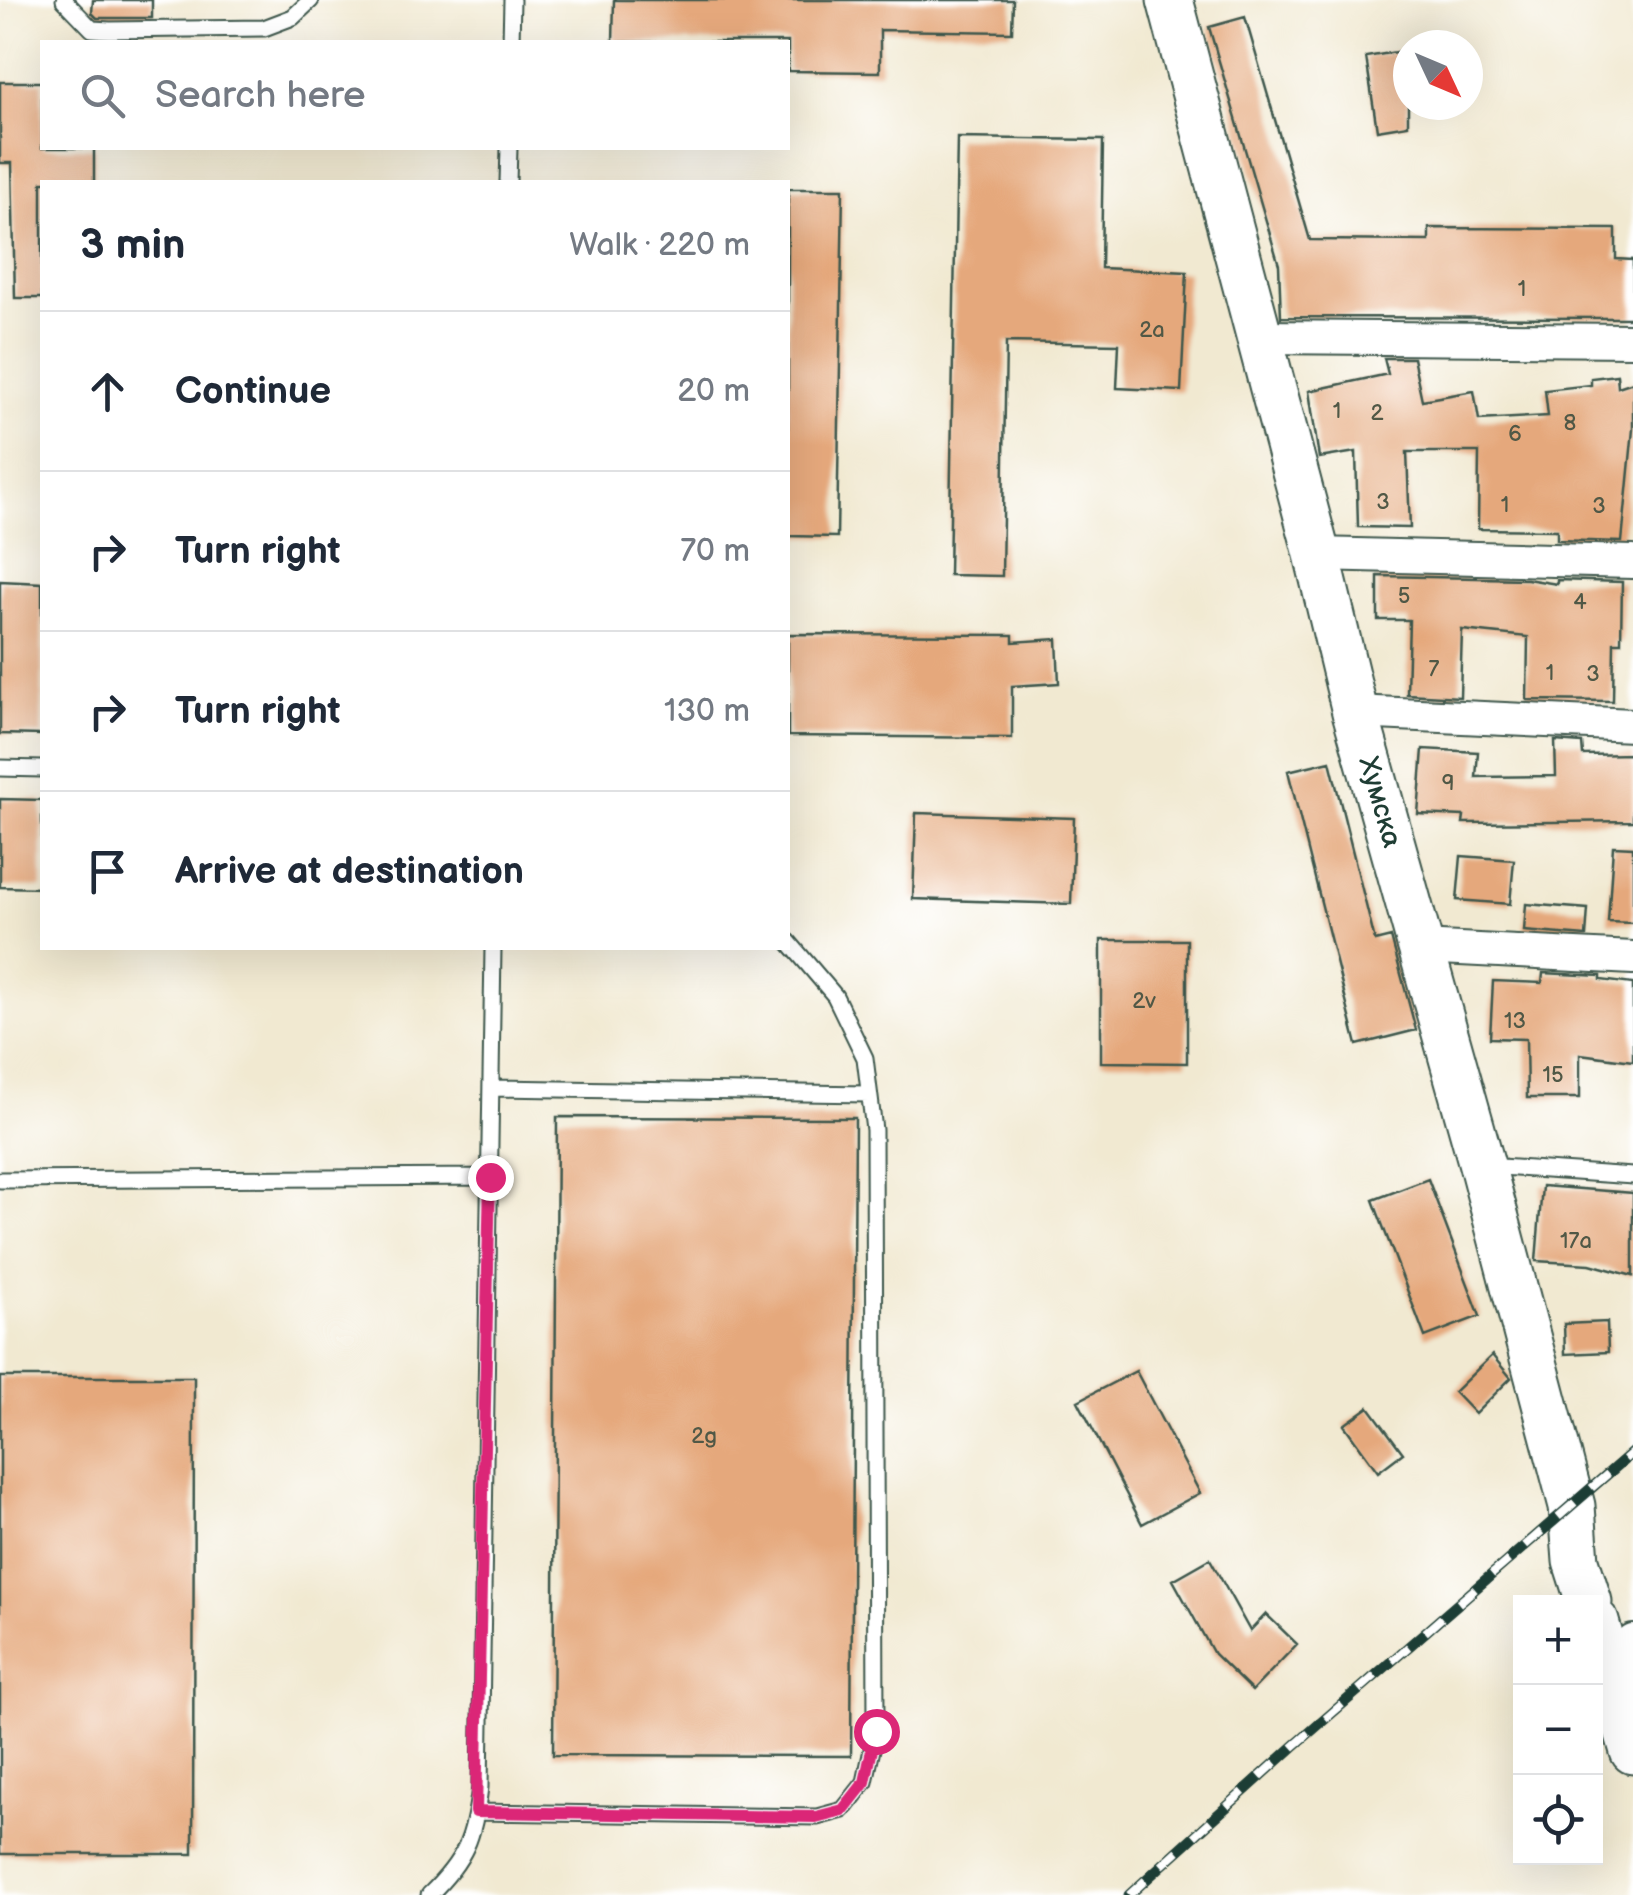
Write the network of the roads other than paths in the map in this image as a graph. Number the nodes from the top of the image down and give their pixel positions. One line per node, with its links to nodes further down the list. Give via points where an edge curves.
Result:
1 (64, 0): 2 (lane, via 92,28 110,30 264,28 293,17)
2 (311, 0)
3 (512, 0): 5 (lane)
4 (1170, 0): 8 (street, Хумска)
5 (511, 40)
6 (509, 150): 7 (lane)
7 (508, 180)
8 (1258, 338): 9 (street); 10 (street, Хумска)
9 (1633, 340)
10 (1317, 554): 11 (street); 12 (street, Хумска)
11 (1633, 562)
12 (1355, 712): 13 (street); 17 (street, Хумска)
13 (1633, 725)
14 (0, 768): 15 (lane)
15 (40, 769)
16 (790, 943): 21 (lane, via 835,996 865,1058)
17 (1421, 946): 19 (street); 22 (street, Хумска)
18 (493, 950): 20 (lane)
19 (1633, 958)
20 (491, 1088): 21 (lane); 24 (lane)
21 (869, 1094): 31 (lane, via 876,1731 865,1782 843,1810 816,1817)
22 (1482, 1165): 23 (lane); 26 (street, Хумска, via 1572,1506 1576,1562)
23 (1633, 1176)
24 (490, 1177): 25 (lane); 31 (lane)
25 (0, 1180)
26 (1587, 1595)
27 (1603, 1638): 29 (street)
28 (1633, 1641): 29 (street)
29 (1625, 1688): 30 (street)
30 (1633, 1751)
31 (476, 1812): 32 (lane, via 474,1831)
32 (429, 1895)

